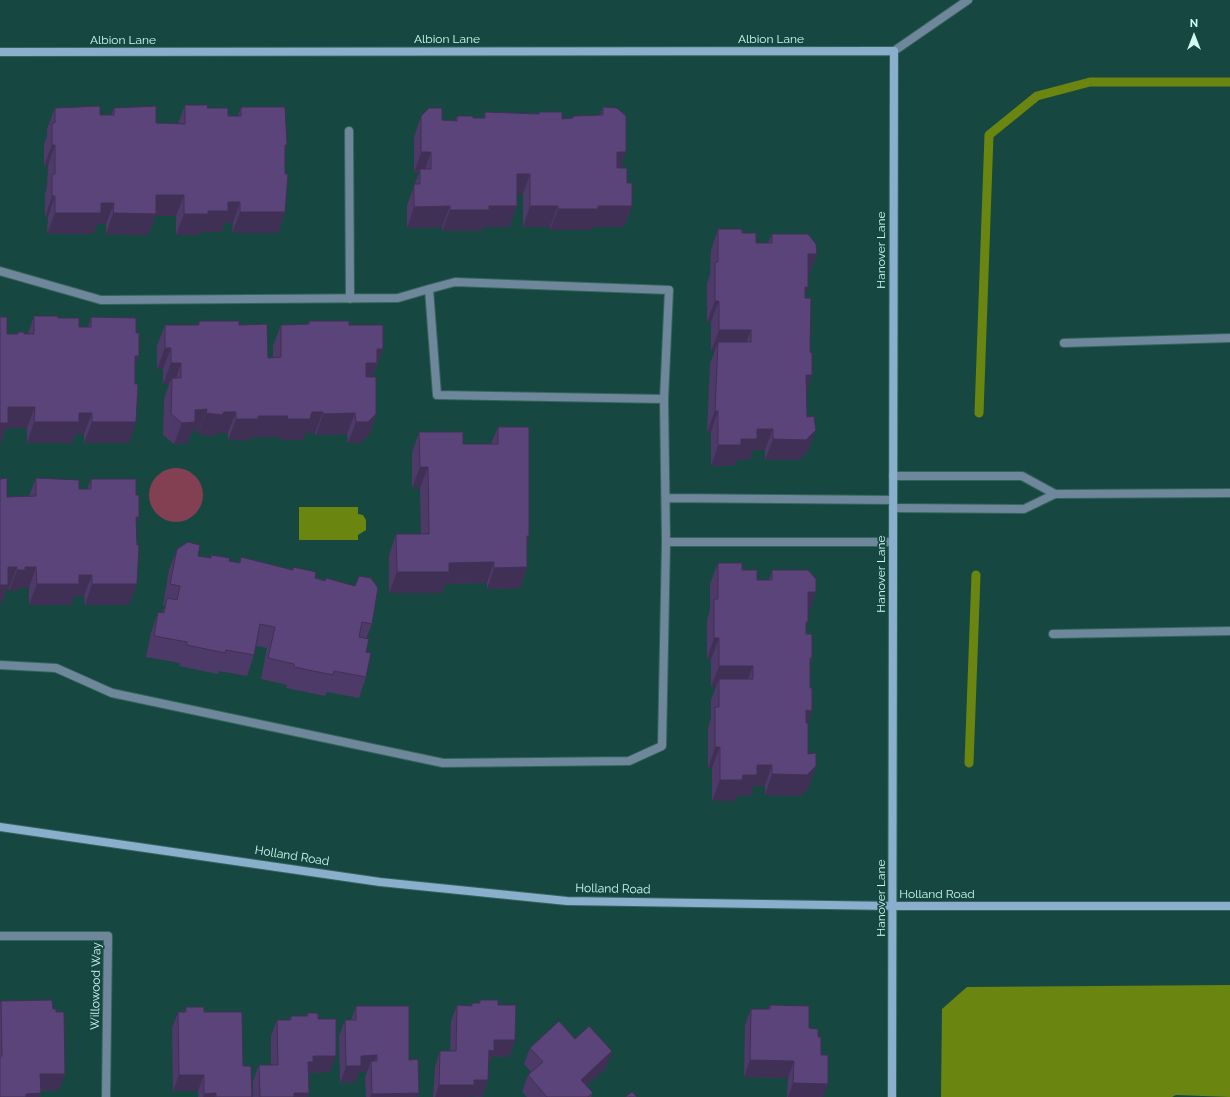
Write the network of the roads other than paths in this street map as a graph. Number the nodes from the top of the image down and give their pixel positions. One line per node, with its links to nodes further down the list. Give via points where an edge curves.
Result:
1 (968, 0): 2 (street)
2 (894, 51): 3 (street, Albion Lane); 11 (street, Hanover Lane)
3 (0, 52)
4 (349, 131): 7 (street)
5 (0, 270): 7 (street, via 101,300)
6 (429, 289): 7 (street, via 398,298); 10 (street, via 438,395); 10 (street, via 455,282 669,290)
7 (350, 299)
8 (1230, 338): 9 (street)
9 (1064, 342)
10 (664, 399): 14 (street)
11 (893, 476): 13 (street, via 1022,476); 15 (street, Hanover Lane)
12 (1230, 493): 13 (street)
13 (1055, 494): 15 (street, via 1024,509)
14 (666, 498): 15 (street); 16 (street)
15 (893, 504): 17 (street, Hanover Lane)
16 (666, 542): 17 (street); 20 (street, via 662,746 629,760 443,762 112,693 56,668)
17 (893, 542): 22 (street, Hanover Lane)
18 (1230, 631): 19 (street)
19 (1053, 634)
20 (0, 665)
21 (0, 827): 22 (street, Holland Road, via 380,882 567,900)
22 (893, 906): 23 (street, Holland Road); 26 (street, Hanover Lane)
23 (1230, 906)
24 (0, 936): 25 (street, Willowood Way, via 108,936)
25 (106, 1097)
26 (892, 1097)

